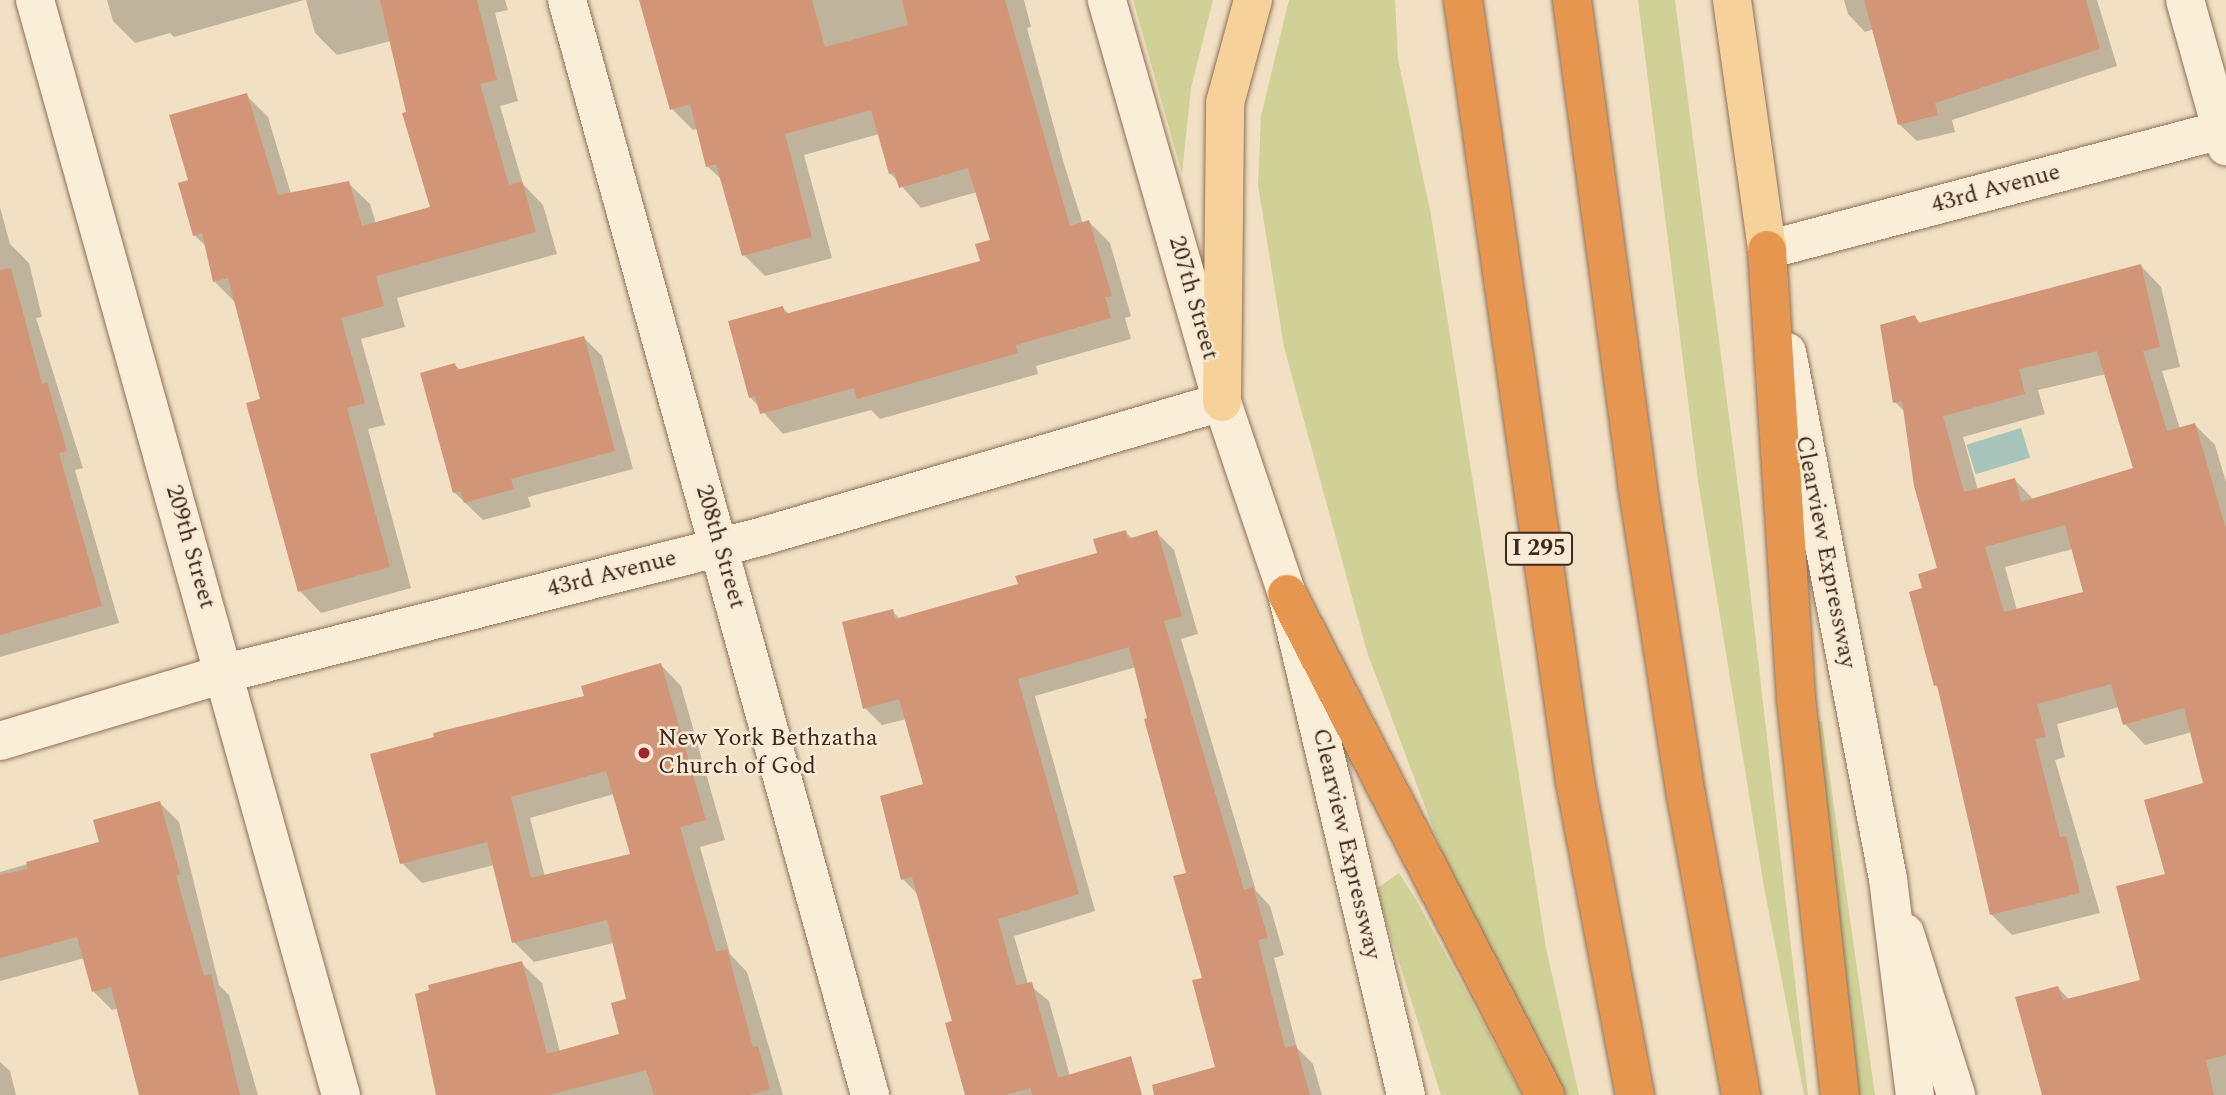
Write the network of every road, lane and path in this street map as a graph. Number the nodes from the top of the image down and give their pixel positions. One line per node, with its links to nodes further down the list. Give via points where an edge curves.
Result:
1 (35, 0): 14 (street, 209th Street)
2 (567, 0): 12 (street, 208th Street)
3 (1107, 0): 11 (street, 207th Street)
4 (1253, 0): 11 (main road, via 1225,103)
5 (1463, 0): 21 (highway, I 295, via 1575,781)
6 (1572, 0): 22 (highway, via 1637,483 1686,795)
7 (1732, 0): 10 (main road, Clearview Expressway)
8 (2186, 0): 9 (street)
9 (2225, 135): 10 (street, 43rd Avenue)
10 (1767, 250): 16 (street, Clearview Expressway); 23 (highway, via 1796,698)
11 (1222, 402): 12 (street, 43rd Avenue); 13 (street, 207th Street)
12 (720, 546): 14 (street, 43rd Avenue); 18 (street, 208th Street)
13 (1287, 594): 19 (street, Clearview Expressway); 20 (highway)
14 (226, 673): 15 (street, 43rd Avenue); 17 (street, 209th Street)
15 (0, 741)
16 (1888, 880): 24 (street); 25 (street, Clearview Expressway)
17 (341, 1095)
18 (870, 1095)
19 (1406, 1095)
20 (1545, 1095)
21 (1635, 1095)
22 (1741, 1095)
23 (1840, 1095)
24 (1914, 1095)
25 (1956, 1095)

